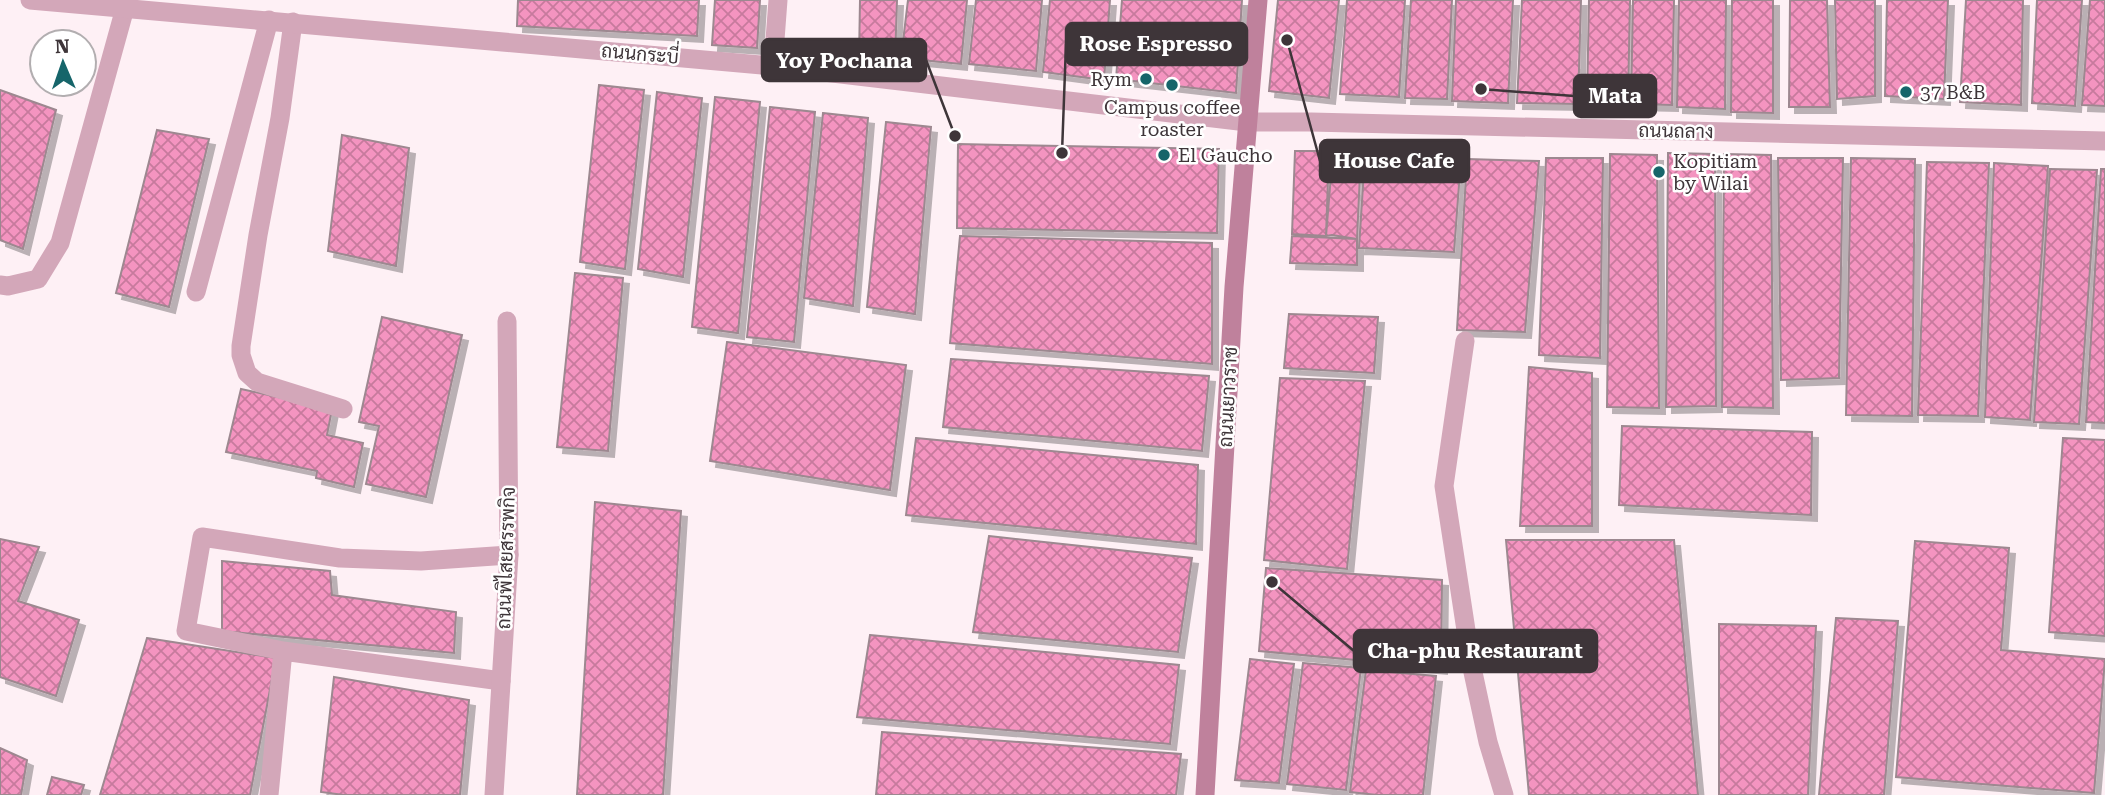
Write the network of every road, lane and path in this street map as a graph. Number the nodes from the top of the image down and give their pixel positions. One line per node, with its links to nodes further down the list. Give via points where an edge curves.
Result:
1 (30, 0): 4 (street, ถนนกระบี่)
2 (778, 0): 7 (street)
3 (1258, 0): 8 (main road, ถนนเยาวราช)
4 (125, 8): 5 (street, ถนนกระบี่); 10 (street, via 60,243 38,279)
5 (269, 20): 6 (street, ถนนกระบี่); 11 (street)
6 (293, 22): 7 (street, ถนนกระบี่); 14 (street, via 241,355 247,373 257,382)
7 (773, 66): 8 (street, ถนนกระบี่)
8 (1247, 122): 9 (street, ถนนถลาง); 20 (main road, ถนนเยาวราช)
9 (2105, 141)
10 (0, 285)
11 (196, 292)
12 (506, 321): 15 (street, ถนนพิไสยสรรพกิจ)
13 (1465, 341): 21 (street, via 1444,486 1471,663)
14 (343, 409)
15 (509, 555): 16 (street, via 421,561 340,558 202,537 186,631); 17 (street, ถนนพิไสยสรรพกิจ)
16 (283, 651): 17 (street); 18 (street)
17 (501, 681): 19 (street, ถนนพิไสยสรรพกิจ)
18 (269, 795)
19 (494, 795)
20 (1205, 795)
21 (1504, 795)

